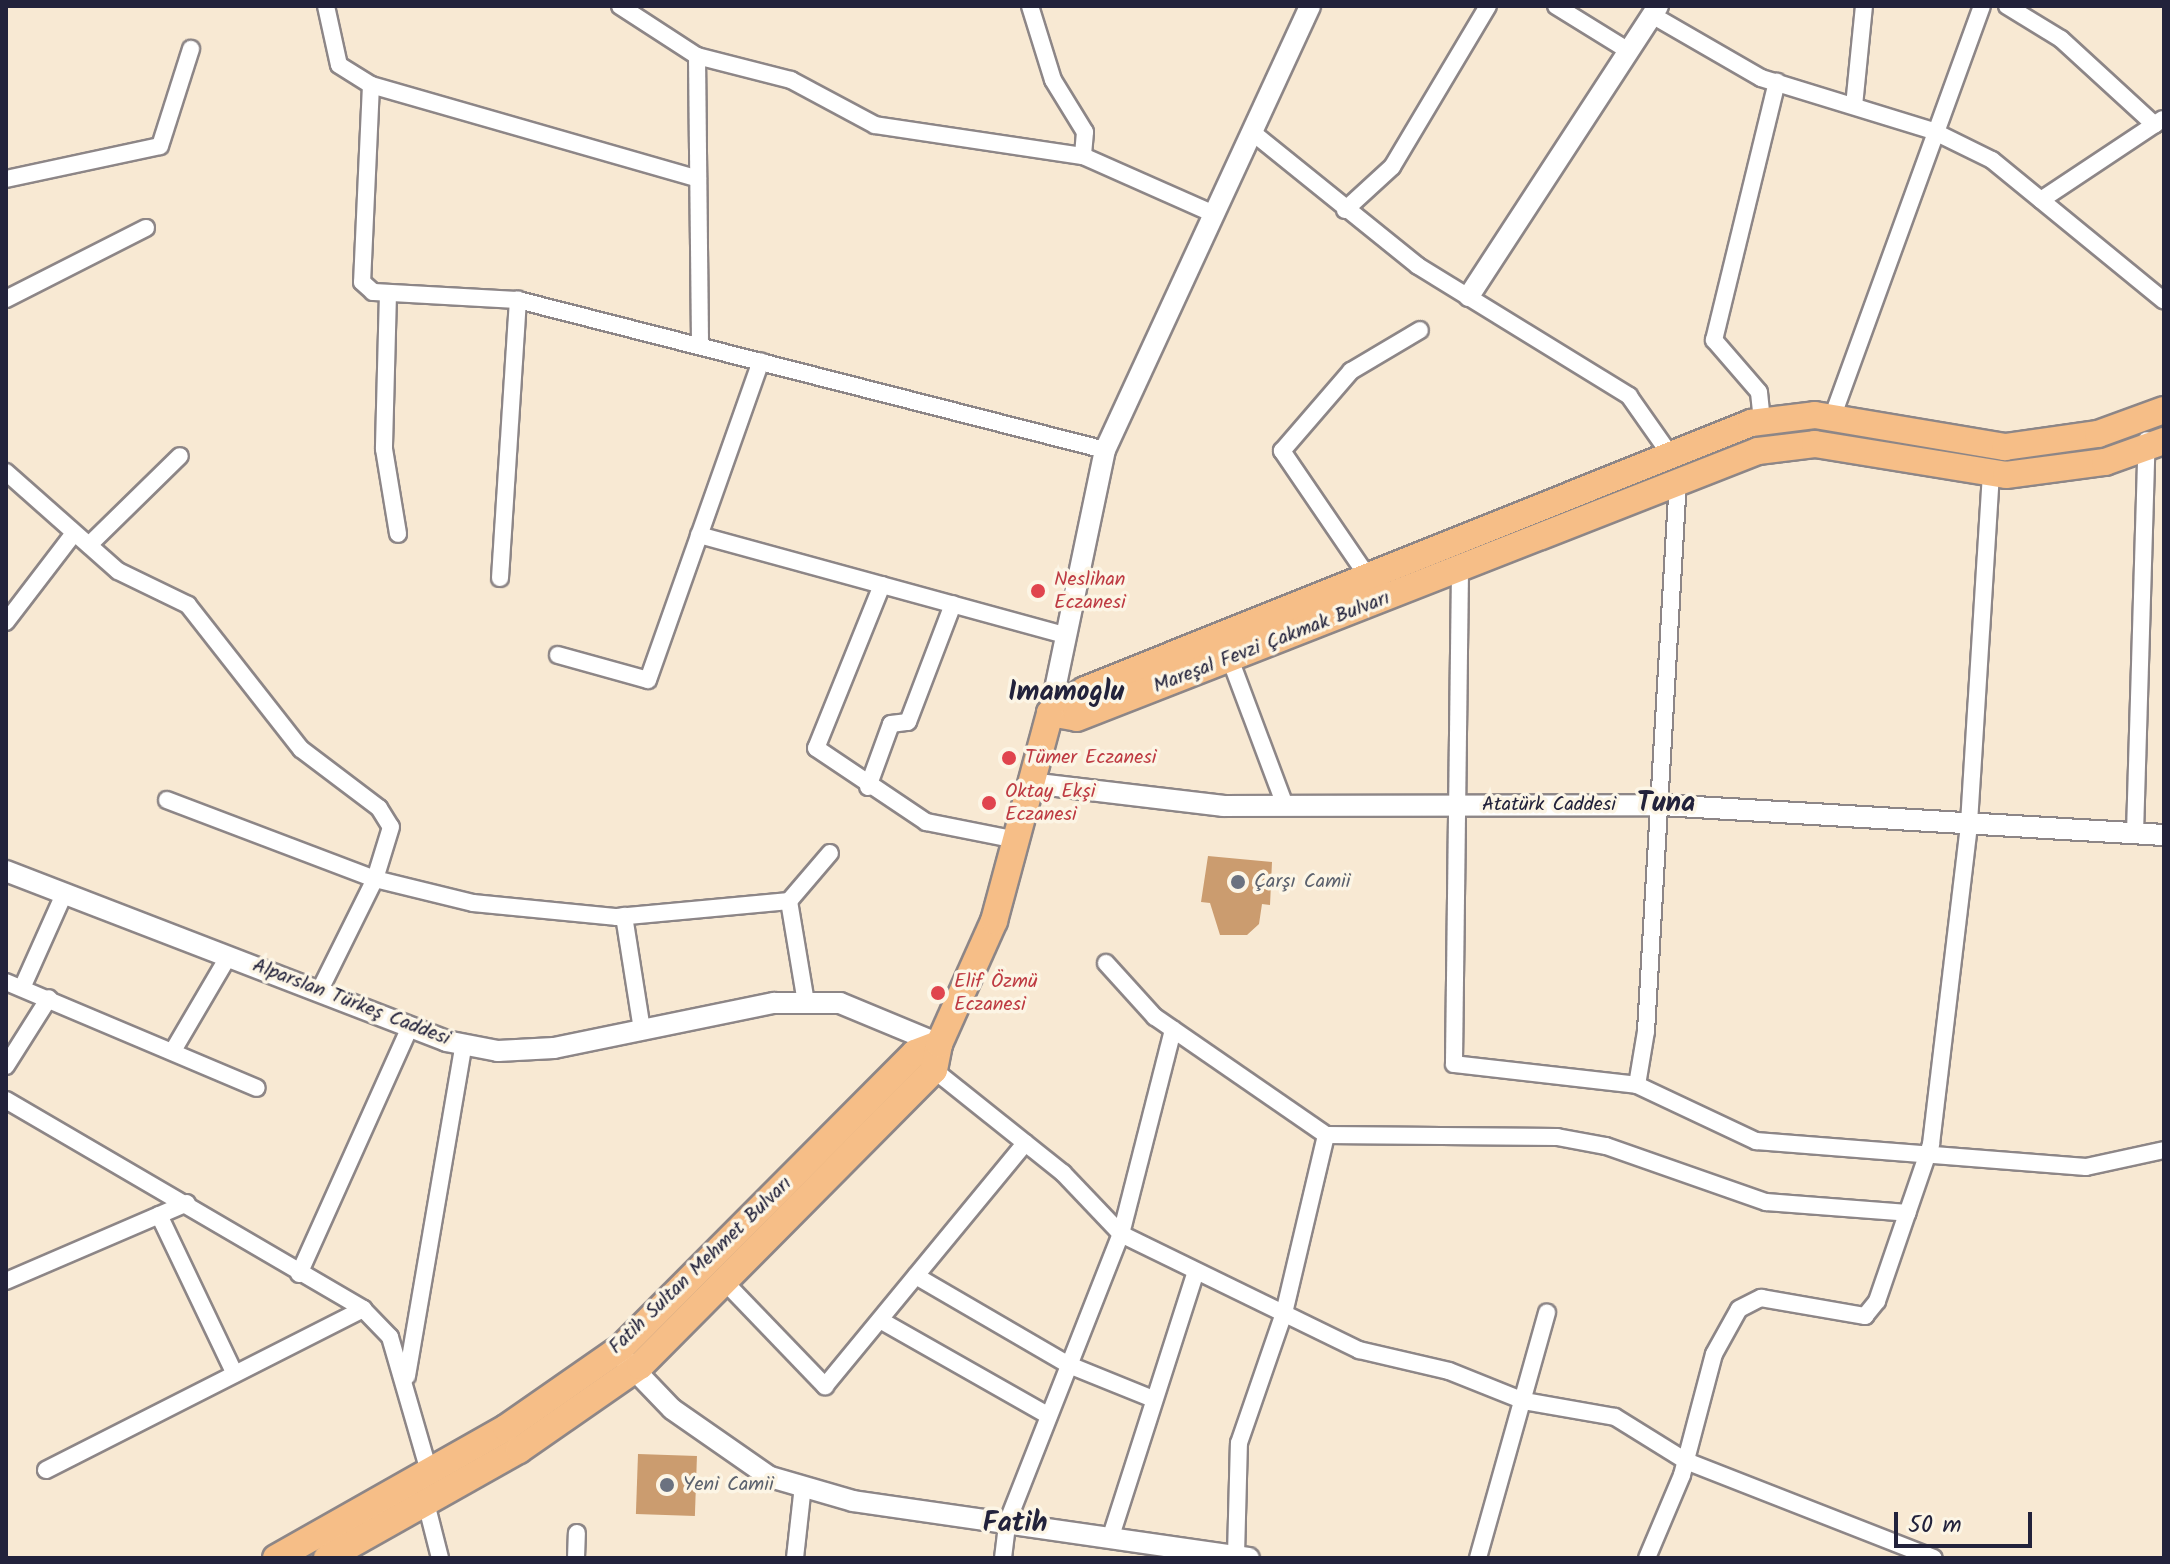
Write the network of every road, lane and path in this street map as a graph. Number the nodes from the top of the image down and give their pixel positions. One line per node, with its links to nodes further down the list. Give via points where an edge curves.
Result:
1 (326, 6): 16 (street, via 339,65)
2 (620, 6): 11 (street)
3 (1030, 6): 21 (street, via 1053,80 1085,132)
4 (1310, 6): 20 (street)
5 (1488, 6): 25 (street, via 1392,167)
6 (1556, 6): 13 (street)
7 (1864, 6): 17 (street)
8 (1982, 6): 19 (street)
9 (2007, 6): 18 (street, via 2061,39)
10 (1655, 11): 13 (street); 15 (street, via 1716,56)
11 (643, 12): 14 (street)
12 (191, 49): 22 (street, via 160,146)
13 (1629, 51): 29 (street)
14 (697, 56): 21 (street, via 791,80 875,125); 23 (street)
15 (1777, 82): 17 (street); 38 (street, via 1714,340 1759,392)
16 (371, 85): 23 (street); 28 (street, via 362,282)
17 (1854, 106): 19 (street)
18 (2160, 122): 24 (street)
19 (1933, 131): 24 (street, via 1992,160); 37 (street)
20 (1252, 132): 25 (street); 26 (street)
21 (1083, 156): 26 (street)
22 (6, 179)
23 (698, 179): 34 (street)
24 (2041, 200): 32 (street)
25 (1345, 210): 29 (street)
26 (1214, 214): 41 (street)
27 (146, 228): 30 (street)
28 (388, 293): 31 (street); 48 (street, via 384,449)
29 (1469, 296): 42 (street, via 1629,396)
30 (6, 299)
31 (518, 300): 34 (street); 53 (street)
32 (2164, 301)
33 (1420, 330): 52 (street, via 1351,371 1282,451)
34 (700, 346): 35 (street)
35 (761, 361): 41 (street); 49 (street)
36 (2164, 410): 39 (main road, Mareşal Fevzi Çakmak Bulvarı)
37 (1832, 418): 38 (main road, Mareşal Fevzi Çakmak Bulvarı); 39 (main road, Mareşal Fevzi Çakmak Bulvarı, via 2005,447 2098,434)
38 (1762, 421): 42 (main road, Mareşal Fevzi Çakmak Bulvarı)
39 (2137, 421): 40 (street)
40 (2157, 444): 45 (main road, Mareşal Fevzi Çakmak Bulvarı, via 2105,462); 68 (street)
41 (1105, 450): 57 (street)
42 (1669, 453): 52 (main road, Mareşal Fevzi Çakmak Bulvarı)
43 (180, 456): 50 (street)
44 (6, 472): 47 (street)
45 (1991, 474): 46 (main road, Mareşal Fevzi Çakmak Bulvarı, via 1815,444 1758,451); 67 (street)
46 (1678, 479): 51 (main road, Mareşal Fevzi Çakmak Bulvarı); 65 (street)
47 (74, 533): 50 (street); 56 (street)
48 (398, 534)
49 (699, 535): 54 (street); 58 (street, via 648,680)
50 (89, 545): 73 (street, via 118,571 188,605 301,749 379,808 391,827)
51 (1460, 570): 59 (main road, Mareşal Fevzi Çakmak Bulvarı); 66 (street)
52 (1368, 577): 60 (main road, Mareşal Fevzi Çakmak Bulvarı, via 1085,690)
53 (500, 578)
54 (882, 585): 55 (street); 62 (street, via 816,748)
55 (953, 604): 57 (street); 62 (street, via 908,722 891,724)
56 (6, 622)
57 (1064, 635): 60 (street)
58 (558, 655)
59 (1230, 659): 60 (main road, Mareşal Fevzi Çakmak Bulvarı, via 1077,718); 64 (street)
60 (1050, 713): 61 (main road)
61 (1031, 783): 64 (street, Atatürk Caddesi); 70 (main road)
62 (868, 787): 70 (street, via 926,822)
63 (167, 800): 73 (street)
64 (1285, 805): 66 (street, Atatürk Caddesi)
65 (1662, 805): 66 (street, Atatürk Caddesi); 67 (street, Atatürk Caddesi); 91 (street)
66 (1457, 806): 91 (street, via 1454,1064)
67 (1969, 823): 68 (street, Atatürk Caddesi); 97 (street)
68 (2135, 833): 69 (street, Atatürk Caddesi)
69 (2164, 835)
70 (1014, 850): 87 (main road, via 994,921)
71 (830, 853): 75 (street)
72 (6, 871): 74 (street, Alparslan Türkeş Caddesi)
73 (375, 879): 76 (street, via 473,903); 80 (street)
74 (64, 894): 77 (street, Alparslan Türkeş Caddesi); 79 (street)
75 (789, 901): 76 (street); 82 (street)
76 (624, 916): 84 (street)
77 (228, 957): 80 (street, Alparslan Türkeş Caddesi); 88 (street)
78 (1106, 963): 85 (street)
79 (14, 985): 81 (street)
80 (319, 992): 83 (street, Alparslan Türkeş Caddesi)
81 (49, 998): 88 (street); 89 (street)
82 (806, 1003): 84 (street, Alparslan Türkeş Caddesi); 87 (street, Alparslan Türkeş Caddesi, via 840,1003)
83 (410, 1027): 86 (street, Alparslan Türkeş Caddesi); 103 (street)
84 (642, 1030): 86 (street, Alparslan Türkeş Caddesi, via 554,1048)
85 (1173, 1030): 94 (street); 101 (street)
86 (464, 1044): 114 (street)
87 (939, 1044): 90 (main road); 111 (main road, Fatih Sultan Mehmet Bulvarı, via 915,1053)
88 (174, 1049): 92 (street)
89 (6, 1066)
90 (934, 1070): 95 (street); 105 (main road, Fatih Sultan Mehmet Bulvarı)
91 (1637, 1085): 97 (street, via 1756,1141)
92 (257, 1088)
93 (6, 1100): 98 (street)
94 (1326, 1135): 99 (street, via 1557,1137 1606,1146 1766,1202); 108 (street)
95 (1025, 1143): 101 (street); 104 (street)
96 (2164, 1150): 97 (street, via 2086,1167)
97 (1928, 1154): 99 (street)
98 (187, 1203): 100 (street); 103 (street)
99 (1908, 1213): 118 (street, via 1865,1316 1761,1298 1739,1309 1714,1354)
100 (159, 1215): 106 (street); 113 (street)
101 (1121, 1234): 102 (street); 112 (street)
102 (1196, 1271): 108 (street); 115 (street)
103 (299, 1274): 107 (street)
104 (916, 1276): 110 (street); 112 (street)
105 (722, 1279): 110 (street, via 825,1386); 111 (main road, Fatih Sultan Mehmet Bulvarı)
106 (6, 1281)
107 (363, 1309): 113 (street); 114 (street, via 390,1337)
108 (1284, 1313): 116 (street, via 1359,1350 1449,1371); 126 (street, via 1239,1443)
109 (1547, 1313): 116 (street)
110 (880, 1320): 117 (street)
111 (626, 1361): 120 (main road, Fatih Sultan Mehmet Bulvarı); 121 (street, via 672,1409 770,1477); 122 (main road, Fatih Sultan Mehmet Bulvarı, via 566,1421)
112 (1069, 1365): 115 (street); 117 (street)
113 (235, 1374): 119 (street)
114 (407, 1377): 120 (street)
115 (1153, 1399): 125 (street)
116 (1524, 1401): 118 (street, via 1615,1417); 133 (street)
117 (1049, 1416): 123 (street)
118 (1686, 1461): 134 (street); 135 (street)
119 (46, 1470)
120 (429, 1471): 127 (main road, Fatih Sultan Mehmet Bulvarı)
121 (803, 1486): 123 (street); 131 (street)
122 (426, 1503): 128 (main road, Fatih Sultan Mehmet Bulvarı); 129 (street)
123 (1007, 1523): 125 (street); 132 (street)
124 (577, 1533): 130 (street)
125 (1111, 1536): 126 (street)
126 (1243, 1557)
127 (276, 1558)
128 (327, 1558)
129 (440, 1558)
130 (576, 1558)
131 (795, 1558)
132 (1003, 1558)
133 (1478, 1558)
134 (1647, 1558)
135 (1934, 1558)

